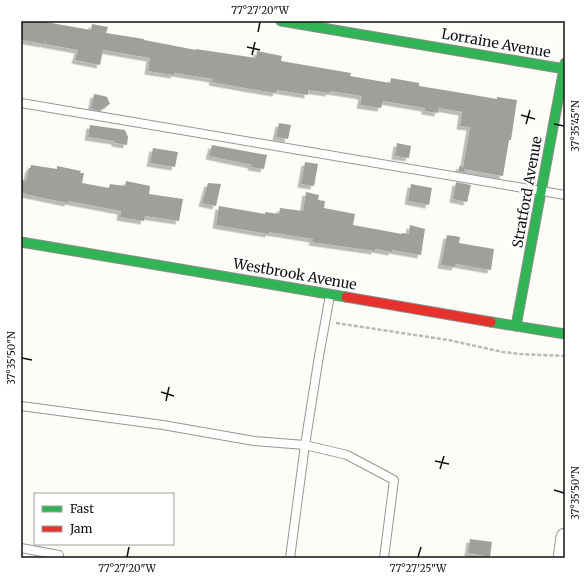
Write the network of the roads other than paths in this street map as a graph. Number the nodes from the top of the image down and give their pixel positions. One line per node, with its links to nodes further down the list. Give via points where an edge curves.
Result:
1 (281, 21): 2 (street, Lorraine Avenue)
2 (565, 67): 4 (street, Stratford Avenue)
3 (21, 103): 4 (lane)
4 (542, 191): 5 (lane); 8 (street, Stratford Avenue)
5 (565, 195)
6 (21, 242): 7 (street, Westbrook Avenue)
7 (330, 294): 8 (street, Westbrook Avenue); 11 (lane)
8 (516, 326): 9 (street, Westbrook Avenue)
9 (565, 334)
10 (21, 406): 11 (lane, via 163,425 254,441)
11 (305, 445): 15 (lane); 16 (lane, via 347,455 394,480)
12 (565, 537): 17 (street)
13 (21, 548): 14 (lane, via 59,555)
14 (58, 558)
15 (290, 558)
16 (384, 558)
17 (562, 558)

